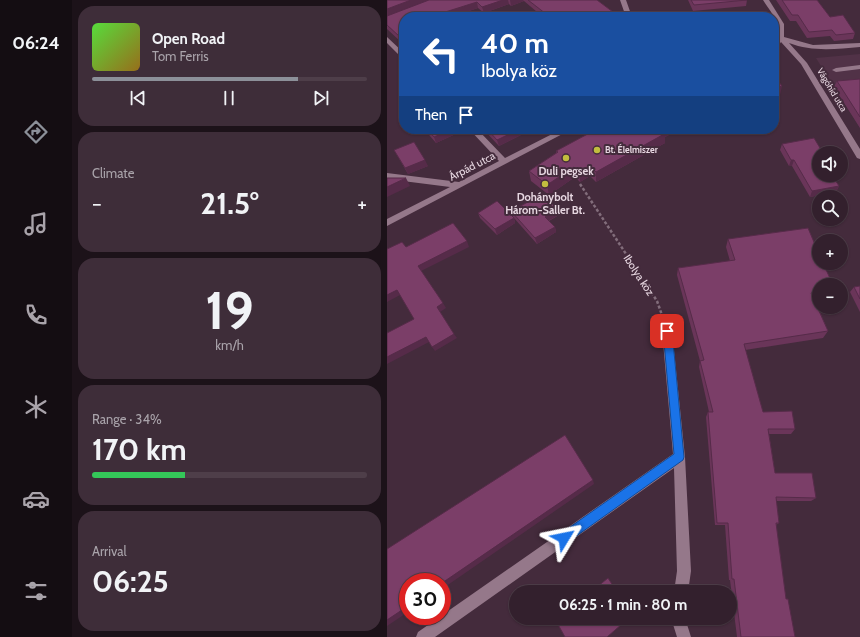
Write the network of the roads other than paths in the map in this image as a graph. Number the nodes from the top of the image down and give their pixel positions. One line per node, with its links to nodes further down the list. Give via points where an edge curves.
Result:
1 (623, 0): 3 (street)
2 (766, 0): 4 (street)
3 (627, 12)
4 (774, 12)
5 (779, 21): 6 (street)
6 (781, 38): 8 (street); 9 (street, via 814,48); 15 (street, Vágóhíd utca, via 804,63)
7 (387, 39): 10 (street)
8 (779, 41)
9 (860, 45)
10 (399, 52)
11 (860, 67): 12 (street)
12 (836, 70)
13 (478, 134): 16 (street)
14 (557, 134): 16 (street, Árpád utca)
15 (860, 156)
16 (504, 162): 18 (street, Árpád utca)
17 (387, 176): 18 (street)
18 (459, 185): 19 (street, Árpád utca)
19 (387, 223)
20 (667, 331): 21 (street)
21 (679, 457): 22 (street, via 684,571); 24 (street)
22 (682, 585)
23 (680, 625): 25 (street)
24 (423, 637)
25 (683, 637)

